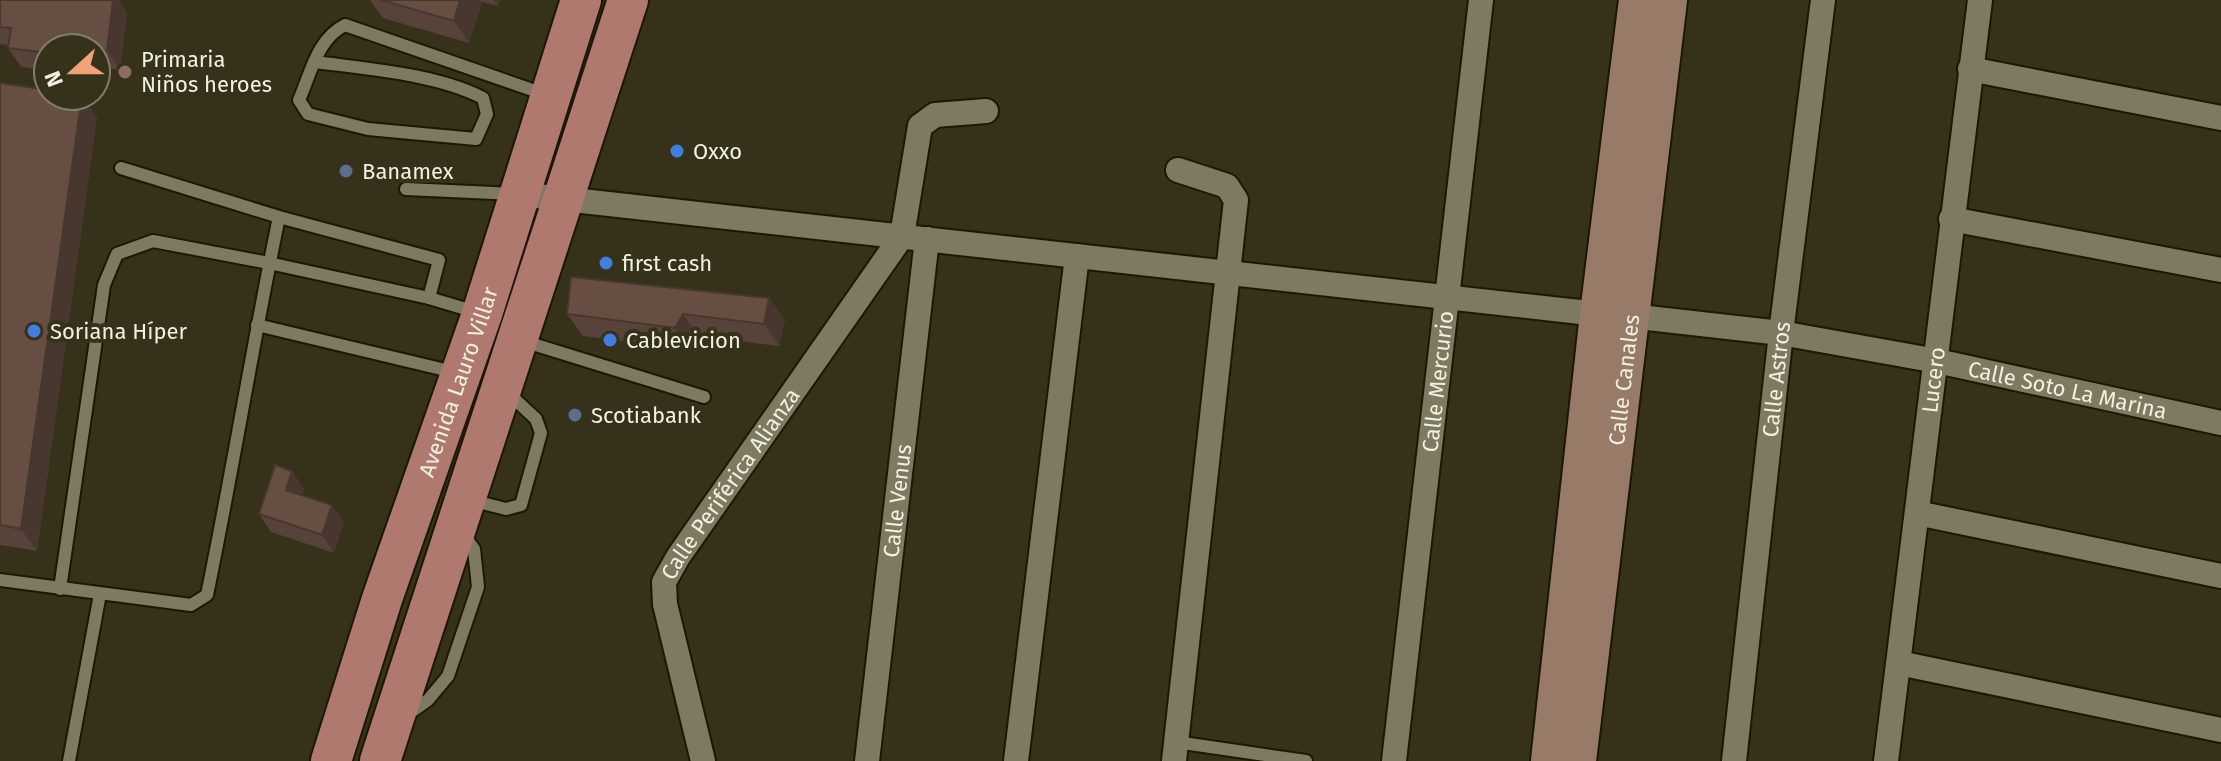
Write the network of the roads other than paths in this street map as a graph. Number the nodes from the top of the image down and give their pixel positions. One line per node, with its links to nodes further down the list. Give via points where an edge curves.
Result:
1 (581, 0): 10 (main road, Avenida Lauro Villar)
2 (628, 0): 17 (main road, Avenida Lauro Villar)
3 (1481, 0): 26 (street, Calle Mercurio)
4 (1637, 0): 29 (main road, Calle Canales)
5 (1669, 0): 29 (main road, Calle Canales)
6 (1823, 0): 31 (street, Calle Astros)
7 (1980, 0): 9 (street, Lucero)
8 (316, 62): 8 (lane, via 299,100 308,114 368,129 476,139 487,114 483,98 467,90); 10 (lane, via 330,32 345,25)
9 (1970, 69): 12 (street); 19 (street, Lucero)
10 (550, 96): 16 (main road, Avenida Lauro Villar)
11 (986, 111): 20 (street, via 935,115 920,126)
12 (2221, 118)
13 (121, 168): 18 (lane)
14 (1178, 170): 25 (street, via 1227,186 1236,200)
15 (406, 189): 16 (lane)
16 (519, 194): 17 (street, Calle Soto La Marina); 28 (main road, Avenida Lauro Villar)
17 (564, 199): 20 (street, Calle Soto La Marina); 32 (main road, Avenida Lauro Villar)
18 (279, 217): 23 (lane); 27 (lane, via 439,260)
19 (1951, 219): 24 (street); 33 (street, Lucero)
20 (902, 236): 21 (street, Calle Soto La Marina); 52 (street, Calle Periférica Alianza, via 664,582)
21 (927, 239): 22 (street, Calle Soto La Marina); 53 (street, Calle Venus)
22 (1077, 256): 25 (street, Calle Soto La Marina); 54 (street)
23 (269, 263): 27 (lane); 30 (lane); 42 (lane, via 153,241 117,254 104,285)
24 (2221, 270)
25 (1227, 273): 26 (street, Calle Soto La Marina); 49 (street)
26 (1446, 297): 29 (street, Calle Soto La Marina); 56 (street, Calle Mercurio)
27 (429, 298): 28 (lane)
28 (482, 314): 34 (main road, Avenida Lauro Villar)
29 (1614, 315): 31 (street, Calle Soto La Marina); 57 (main road, Calle Canales); 58 (main road, Calle Canales)
30 (257, 325): 34 (lane); 43 (lane, via 207,595 191,605)
31 (1781, 333): 33 (street, Calle Soto La Marina); 59 (street, Calle Astros)
32 (517, 338): 35 (main road, Avenida Lauro Villar); 36 (lane)
33 (1937, 361): 37 (street, Calle Soto La Marina); 39 (street, Lucero)
34 (461, 374): 44 (main road, Avenida Lauro Villar)
35 (501, 387): 38 (main road, Avenida Lauro Villar); 38 (lane, via 536,419 541,433 521,505)
36 (704, 397)
37 (2221, 423)
38 (462, 513): 45 (main road, Avenida Lauro Villar); 48 (lane, via 474,549 478,587 448,676)
39 (1917, 513): 40 (street); 46 (street, Lucero)
40 (2221, 576)
41 (0, 580): 42 (lane)
42 (60, 589): 43 (lane)
43 (100, 594): 50 (lane)
44 (382, 599): 45 (main road); 51 (main road, Avenida Lauro Villar)
45 (428, 617): 48 (main road, Avenida Lauro Villar)
46 (1899, 663): 47 (street); 60 (street, Lucero)
47 (2221, 730)
48 (386, 743)
49 (1175, 751): 55 (lane)
50 (69, 761)
51 (331, 761)
52 (703, 761)
53 (867, 761)
54 (1016, 761)
55 (1306, 761)
56 (1394, 761)
57 (1549, 761)
58 (1578, 761)
59 (1734, 761)
60 (1886, 761)

